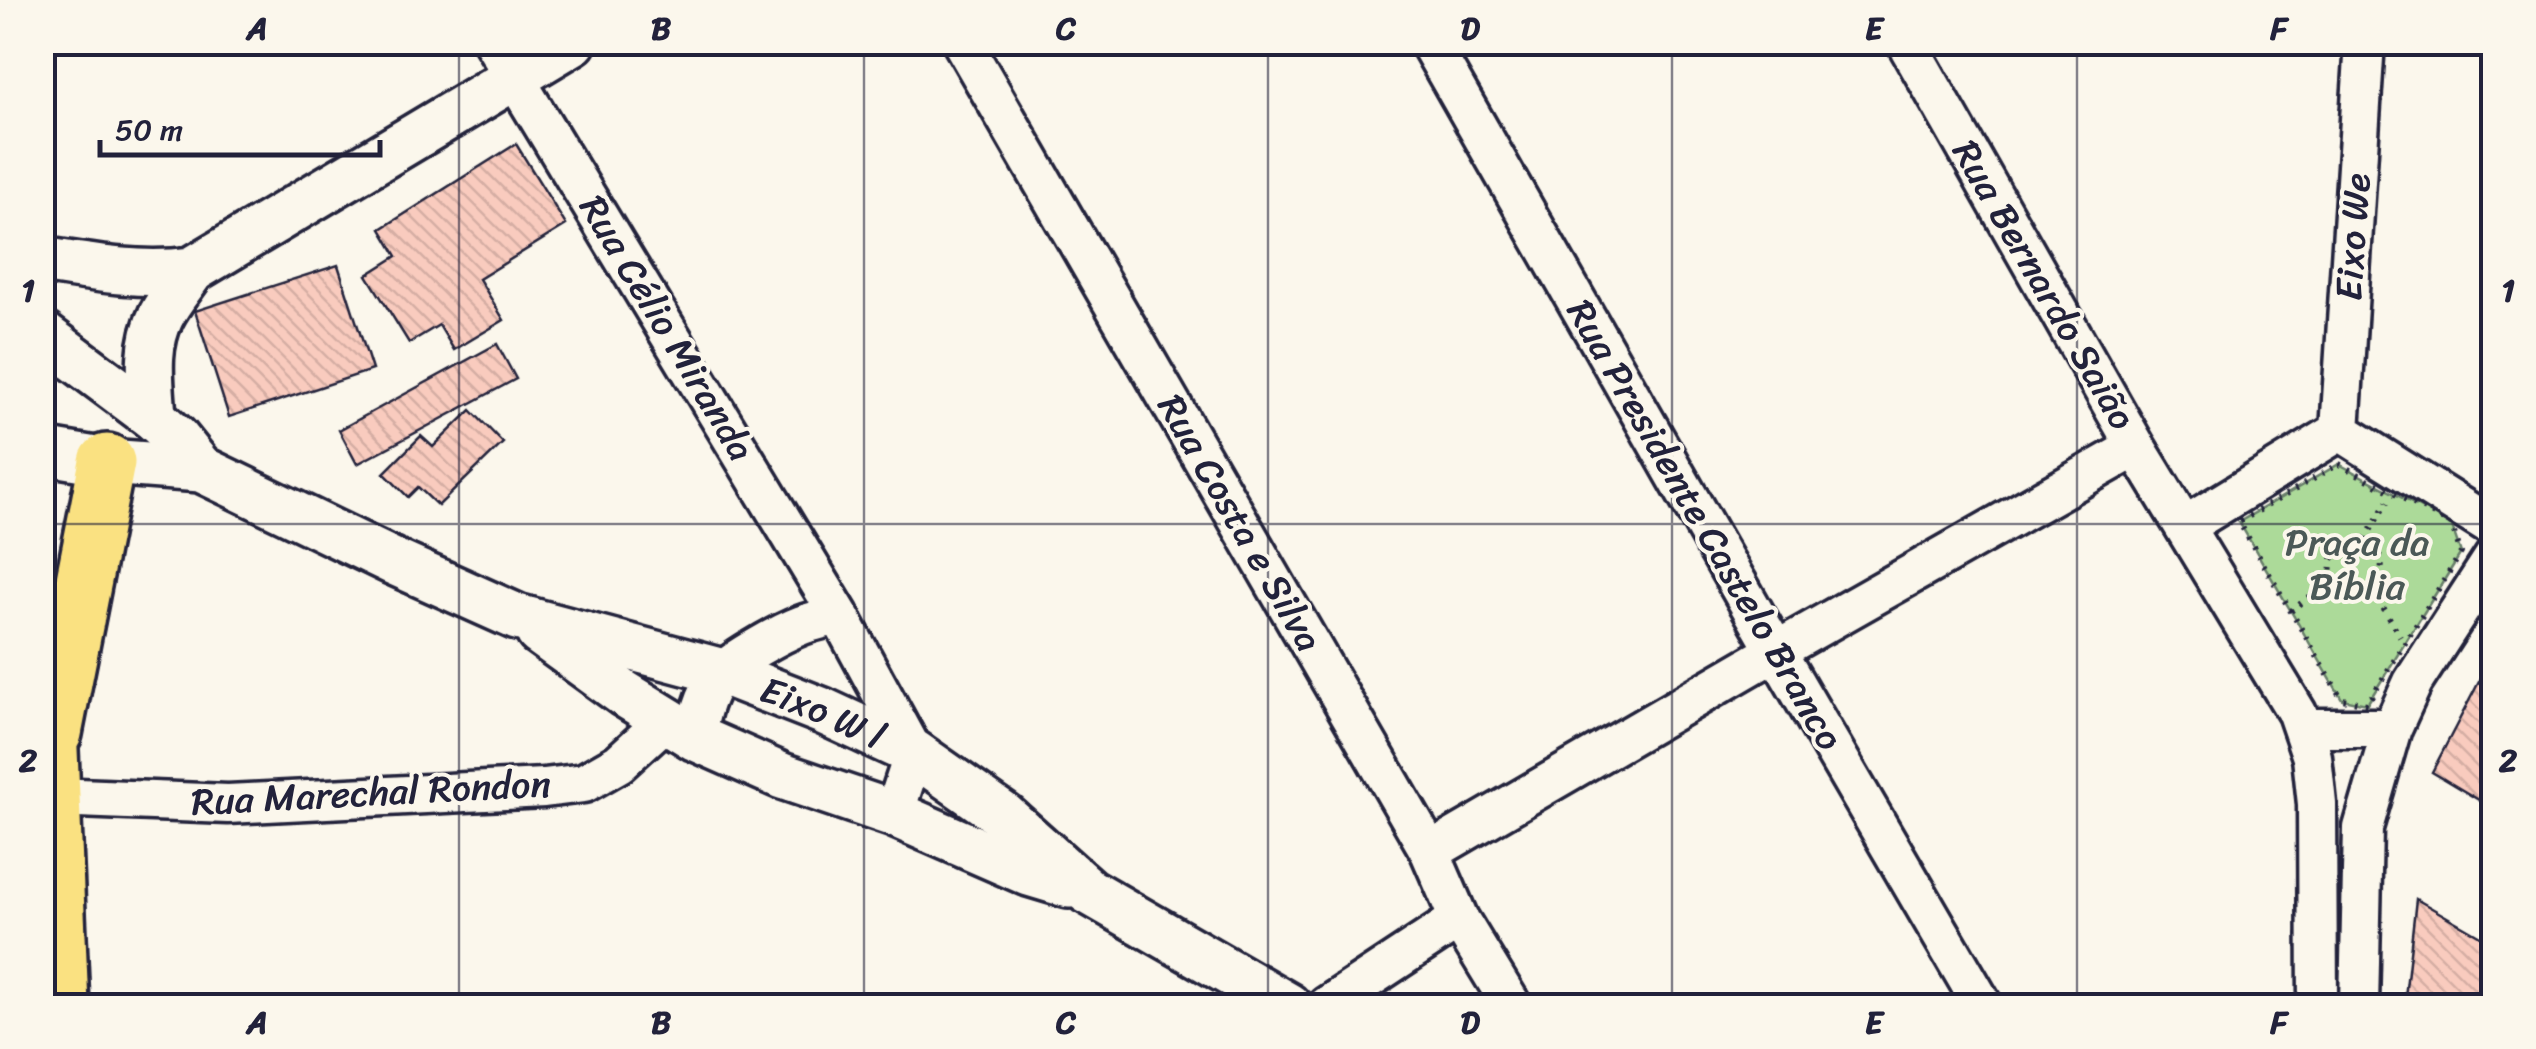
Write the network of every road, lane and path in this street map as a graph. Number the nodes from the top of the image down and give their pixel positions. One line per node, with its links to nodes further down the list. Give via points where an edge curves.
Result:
1 (572, 42): 6 (street)
2 (962, 42): 36 (street, Rua Costa e Silva)
3 (1429, 42): 27 (street, Rua Presidente Castelo Branco)
4 (1906, 42): 12 (street, Rua Bernardo Saião)
5 (2366, 42): 11 (street, Eixo We)
6 (504, 59): 8 (street); 24 (street, Rua Célio Miranda)
7 (42, 260): 8 (street, via 124,272)
8 (192, 270): 10 (street, via 153,337)
9 (42, 334): 10 (street)
10 (153, 417): 15 (street)
11 (2340, 431): 17 (street); 18 (street)
12 (2136, 447): 17 (street, Rua Bernardo Saião); 27 (street)
13 (42, 451): 14 (street)
14 (107, 462): 15 (street); 34 (main road)
15 (201, 468): 25 (street, Eixo W l)
16 (2393, 493): 19 (path); 23 (path, via 2339,464 2240,522); 26 (path, via 2451,524 2461,553)
17 (2185, 526): 31 (street, Rua Bernardo Saião)
18 (2494, 528)
19 (2364, 541): 21 (path, via 2344,544 2332,559); 22 (path, via 2382,561)
20 (2494, 557): 32 (street, via 2413,682)
21 (2331, 580): 22 (path, via 2350,590); 23 (path)
22 (2373, 590): 26 (path)
23 (2291, 611): 26 (path, via 2342,699 2367,704)
24 (840, 615): 28 (street, via 802,625); 33 (street, Rua Célio Miranda)
25 (517, 616): 28 (street, Eixo W l); 30 (street, Eixo W l)
26 (2405, 644)
27 (1776, 651): 36 (street); 43 (street, Rua Presidente Castelo Branco)
28 (722, 672): 30 (street, via 699,718); 33 (street, Eixo W l)
29 (42, 689): 34 (main road)
30 (682, 728): 34 (street, Rua Marechal Rondon, via 584,783 544,788 228,804); 35 (street, Eixo W l, via 782,776)
31 (2302, 728): 32 (street); 44 (street, Rua Bernardo Saião, via 2318,804)
32 (2392, 728): 45 (street, via 2364,828)
33 (914, 753): 35 (street); 37 (street, Eixo W l, via 1004,816)
34 (52, 774): 39 (main road)
35 (894, 814): 37 (street, Eixo W l, via 1029,873)
36 (1430, 852): 38 (street, Rua Costa e Silva)
37 (1088, 890): 40 (street, Eixo W l)
38 (1459, 919): 41 (street); 42 (street, Rua Costa e Silva)
39 (61, 1006)
40 (1288, 1006)
41 (1327, 1006)
42 (1512, 1006)
43 (1983, 1006)
44 (2318, 1006)
45 (2359, 1006)

